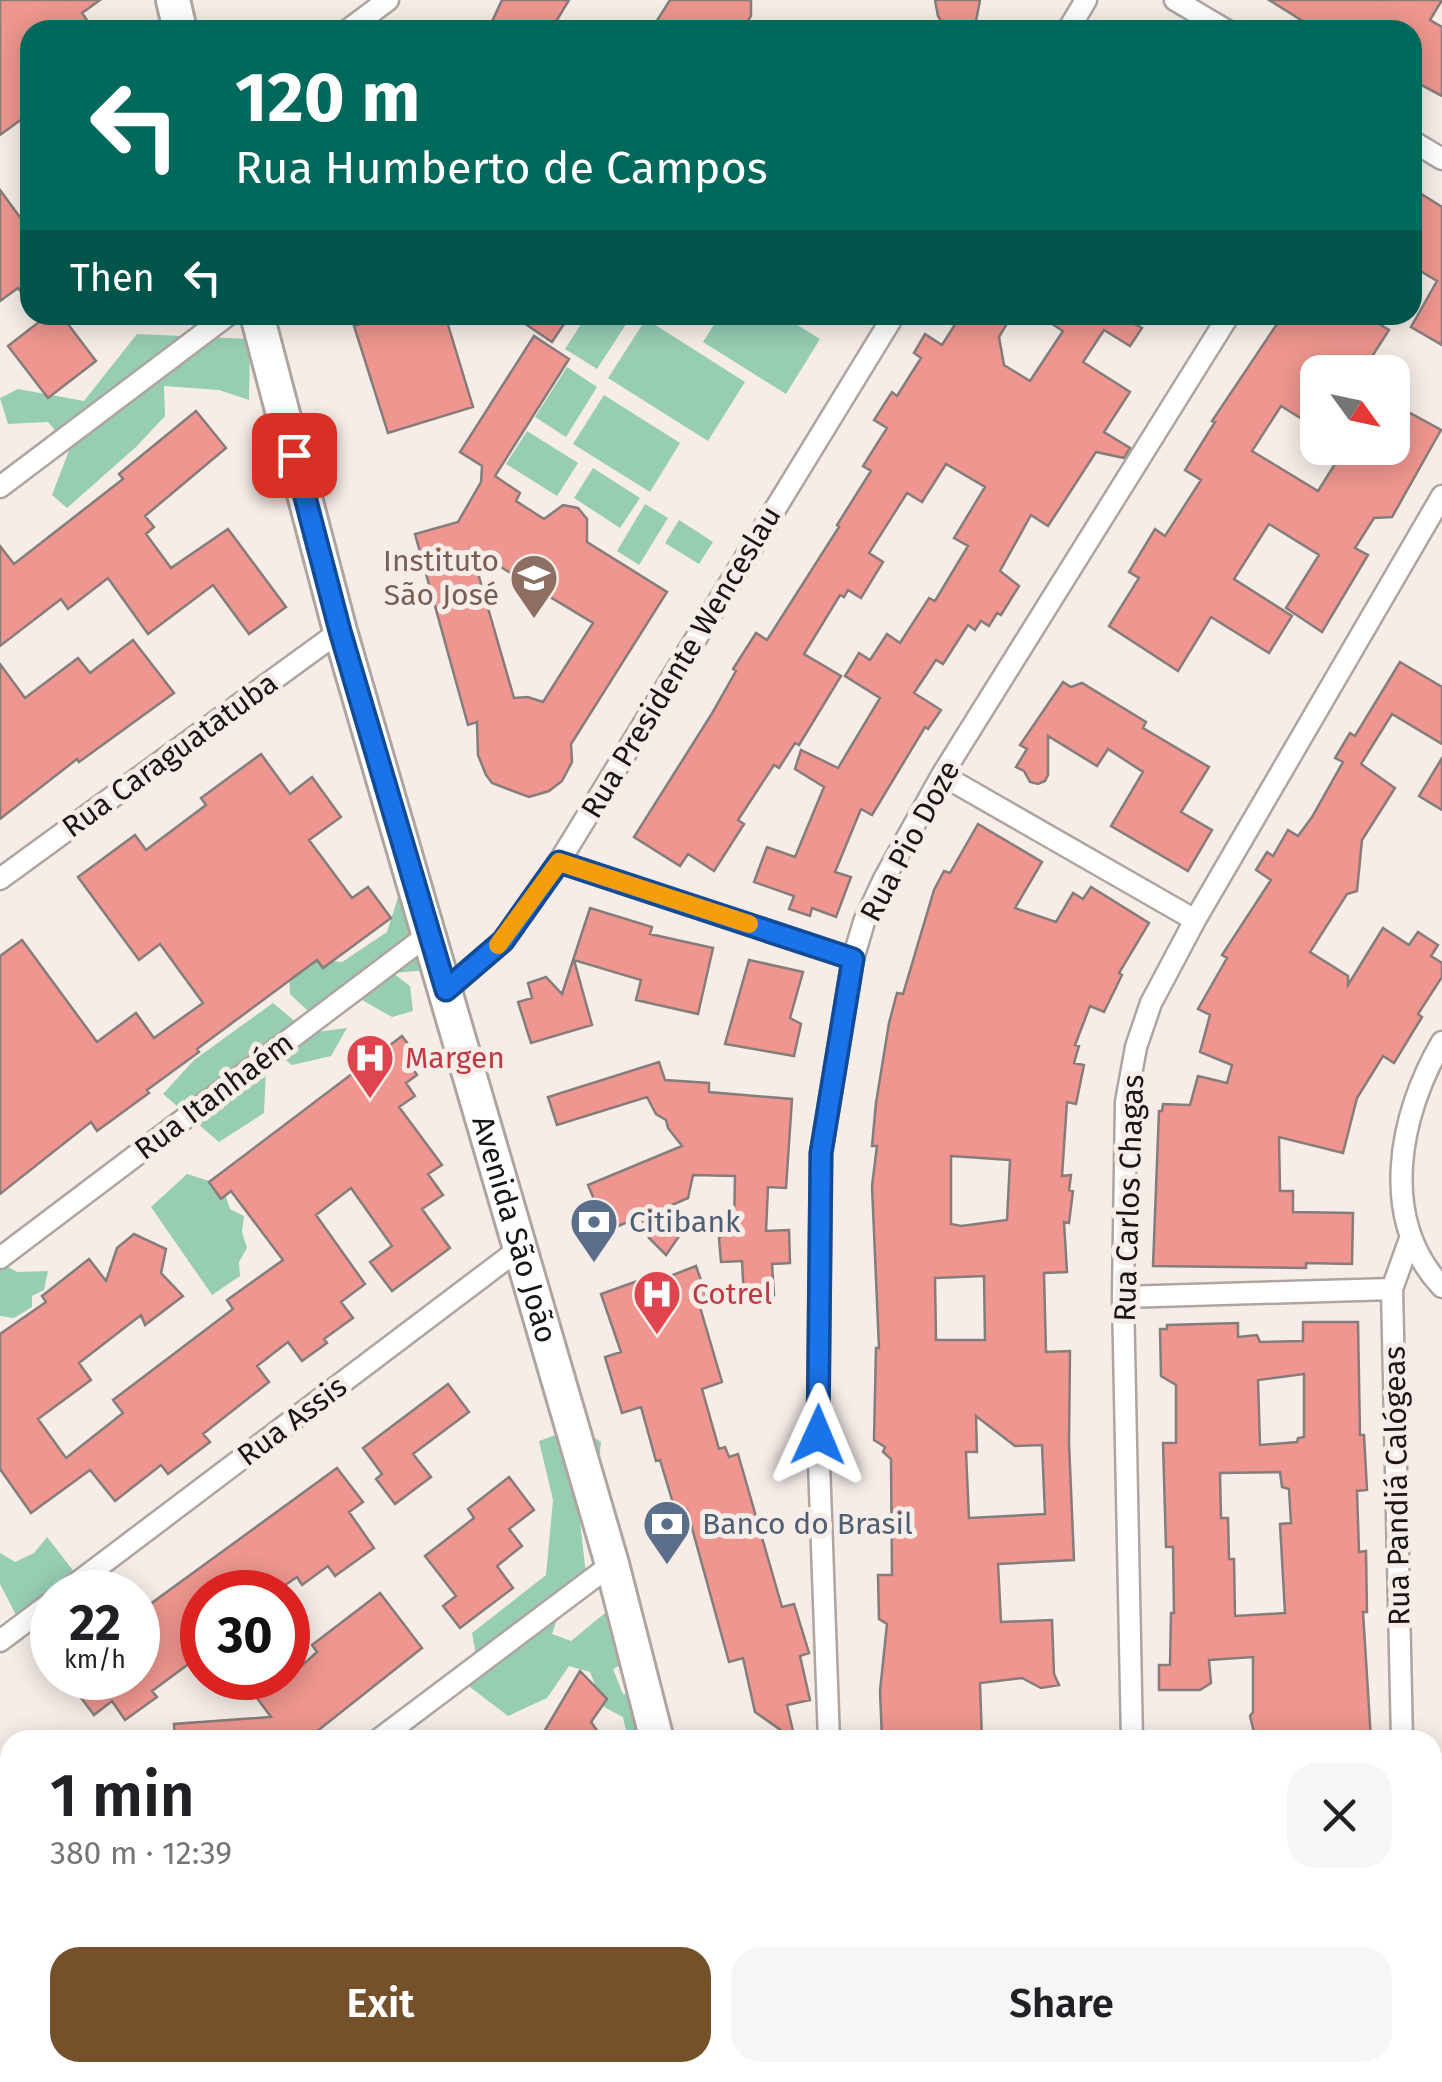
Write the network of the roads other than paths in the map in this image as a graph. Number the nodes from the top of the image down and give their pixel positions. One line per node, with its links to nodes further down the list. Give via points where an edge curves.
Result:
1 (388, 0): 3 (street)
2 (1175, 0): 4 (street)
3 (361, 20)
4 (1209, 20)
5 (214, 325): 9 (street)
6 (260, 325): 11 (main road, Avenida São João)
7 (888, 325): 13 (street, Rua Presidente Wenceslau)
8 (1222, 325): 12 (street, Rua Pio Doze)
9 (4, 476)
10 (1442, 496): 15 (street, Rua Carlos Chagas)
11 (340, 631): 14 (street, Rua Caraguatatuba); 16 (main road, Avenida São João)
12 (942, 775): 15 (street); 17 (street, Rua Pio Doze, via 884,879)
13 (559, 862): 17 (street); 18 (street, Rua Presidente Wenceslau, via 503,941)
14 (0, 879)
15 (1194, 920): 25 (street, Rua Carlos Chagas, via 1136,1047 1126,1102)
16 (429, 934): 18 (main road, Avenida São João); 22 (street, Rua Itanhaém)
17 (853, 959): 32 (street, Rua Pio Doze, via 821,1153 818,1435)
18 (446, 990): 21 (main road, Avenida São João)
19 (1442, 1042): 20 (street, via 1409,1117 1400,1197)
20 (1411, 1236): 23 (street); 24 (street, Rua Pandiá Calógeas)
21 (519, 1249): 26 (main road, Avenida São João); 27 (street, Rua Assis)
22 (0, 1258)
23 (1442, 1287)
24 (1392, 1289): 25 (street); 34 (street, Rua Pandiá Calógeas)
25 (1123, 1298): 33 (street, Rua Carlos Chagas)
26 (612, 1564): 30 (street); 31 (main road, Avenida São João)
27 (94, 1570)
28 (30, 1619): 29 (street)
29 (0, 1642)
30 (391, 1730)
31 (654, 1730)
32 (829, 1730)
33 (1132, 1730)
34 (1402, 1730)

